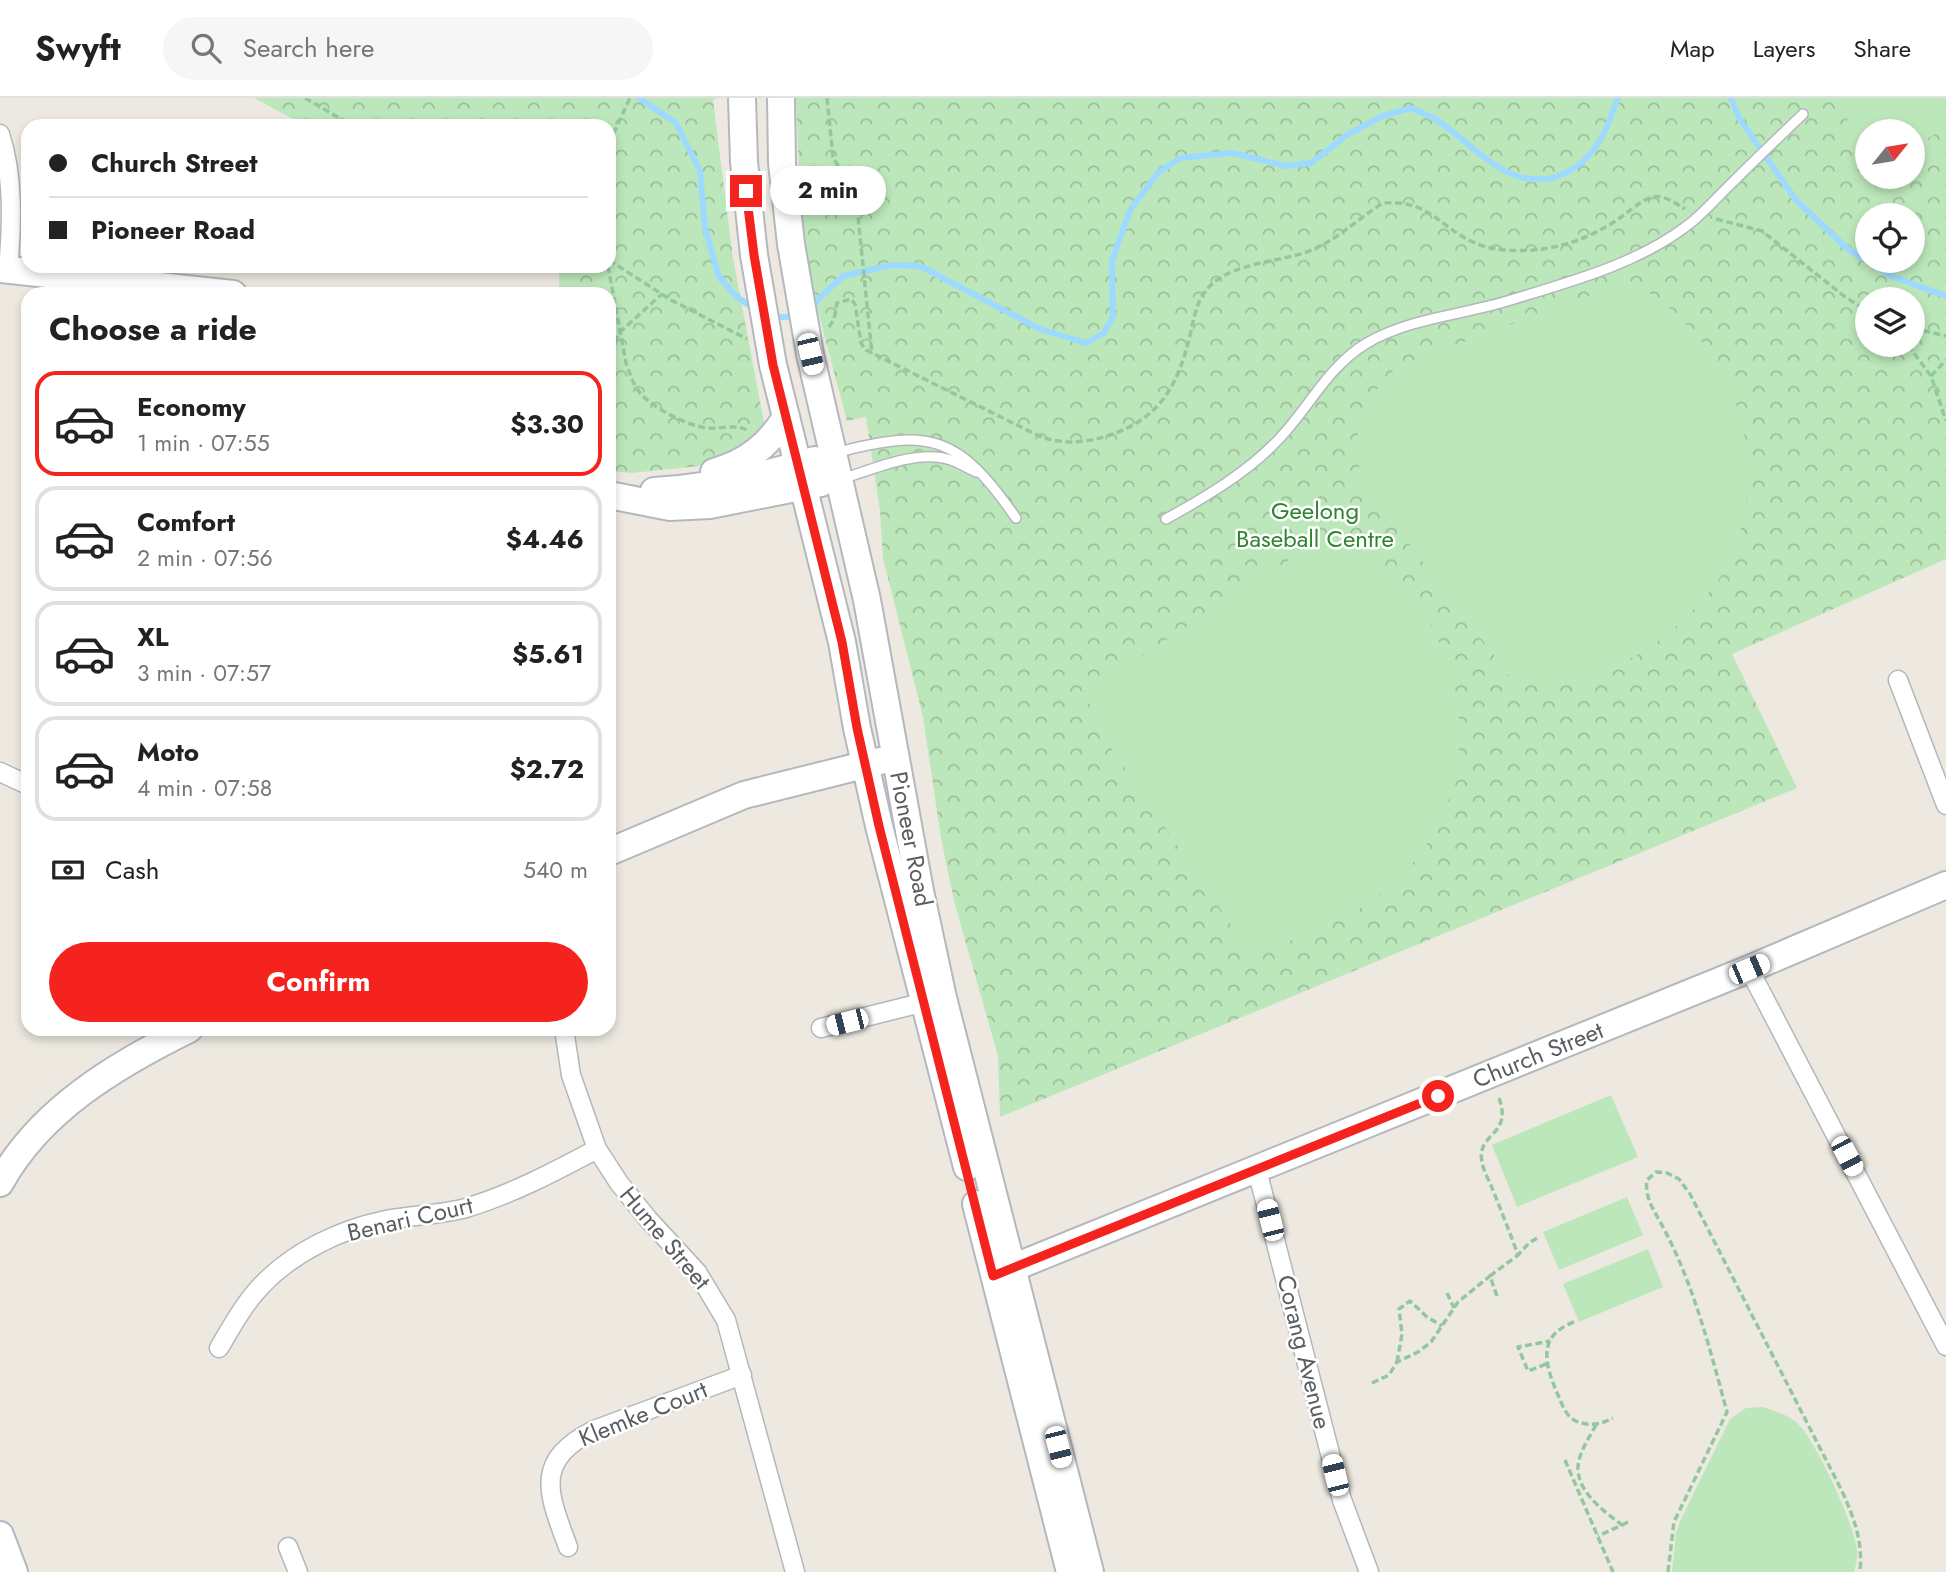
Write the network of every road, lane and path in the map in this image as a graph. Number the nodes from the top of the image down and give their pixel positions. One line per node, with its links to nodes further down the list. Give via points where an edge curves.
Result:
1 (305, 98): 7 (path)
2 (630, 98): 8 (path)
3 (742, 98): 28 (main road, Pioneer Road, bridge, via 754,255)
4 (781, 98): 31 (main road, Pioneer Road, bridge, via 791,244)
5 (827, 98): 24 (path, via 834,157 856,197)
6 (1803, 114): 10 (lane)
7 (341, 119)
8 (616, 128)
9 (0, 134): 12 (street, via 12,225)
10 (1699, 215): 16 (path, via 1762,231); 24 (path, via 1660,196 1578,241 1536,250 1501,250 1468,240 1417,207 1383,203 1323,245 1213,282 1196,309 1184,359 1164,400 1129,429 1085,442 1039,436); 38 (lane, via 1669,238 1597,272 1509,301 1402,327 1367,343 1330,373 1277,442)
11 (616, 264): 15 (path)
12 (4, 270)
13 (33, 273): 14 (main road)
14 (166, 287)
15 (662, 294): 20 (path); 23 (path, via 721,327)
16 (1855, 303)
17 (616, 310): 20 (path)
18 (823, 330): 24 (path, via 833,322 837,303 851,299 861,343)
19 (1925, 331): 21 (path)
20 (620, 332): 22 (path); 30 (path, via 631,378 649,401 696,426 737,426)
21 (1946, 336)
22 (616, 339)
23 (756, 340)
24 (872, 354)
25 (1917, 357): 27 (path)
26 (1946, 360): 27 (path)
27 (1931, 376): 29 (path)
28 (786, 417): 32 (main road, Pioneer Road); 35 (main road, via 764,446 718,471)
29 (1946, 421)
30 (752, 433)
31 (834, 454): 32 (main road); 33 (main road, Pioneer Road); 34 (lane, via 888,441 933,442 961,456)
32 (800, 476): 33 (main road); 36 (main road, via 710,505 670,507); 41 (main road, Pioneer Road, via 842,642)
33 (839, 480): 34 (lane, via 911,459 935,457 957,462); 40 (main road, Pioneer Road, via 867,600)
34 (992, 483): 37 (lane)
35 (616, 487)
36 (616, 496)
37 (1016, 518)
38 (1166, 519)
39 (1898, 680): 44 (street)
40 (895, 757): 41 (main road); 48 (main road, Pioneer Road)
41 (865, 765): 45 (main road, via 744,795); 48 (main road, Pioneer Road)
42 (0, 772): 43 (street)
43 (21, 782)
44 (1946, 805)
45 (616, 849)
46 (1946, 885): 47 (main road, Church Street)
47 (1749, 969): 55 (main road, Church Street); 66 (street)
48 (934, 1000): 49 (street); 58 (main road, Pioneer Road)
49 (821, 1028)
50 (176, 1036): 54 (main road, via 98,1079)
51 (565, 1036): 53 (street, Hume Street, via 571,1075)
52 (1499, 1098): 57 (path, via 1503,1119 1483,1145 1482,1162)
53 (597, 1149): 67 (street, Benari Court, via 534,1183 464,1209 385,1220 317,1244 262,1285); 70 (street, Hume Street, via 619,1183 711,1293 726,1320)
54 (4, 1166)
55 (1257, 1170): 58 (main road, Church Street); 86 (street, Corang Avenue, via 1342,1500)
56 (1539, 1237): 57 (path)
57 (1518, 1255): 59 (path)
58 (1003, 1272): 84 (main road, Pioneer Road); 85 (main road, Pioneer Road)
59 (1490, 1276): 61 (path); 62 (path)
60 (1447, 1293): 62 (path)
61 (1497, 1296)
62 (1454, 1308): 64 (path)
63 (1574, 1322): 65 (path)
64 (1442, 1326): 68 (path, via 1425,1347); 68 (path, via 1410,1301 1401,1306)
65 (1550, 1340): 69 (path); 69 (path, via 1518,1348 1528,1371)
66 (1946, 1346)
67 (219, 1348)
68 (1397, 1362): 71 (path, via 1389,1375)
69 (1546, 1364): 73 (path, via 1567,1413 1574,1421)
70 (742, 1375): 80 (street, Klemke Court, via 573,1441 559,1455 550,1477 551,1496); 83 (street, Hume Street)
71 (1372, 1383)
72 (1613, 1418): 73 (path)
73 (1596, 1425): 76 (path, via 1579,1459 1581,1479 1597,1505)
74 (1565, 1460): 78 (path)
75 (1628, 1522): 76 (path)
76 (1622, 1525): 78 (path)
77 (0, 1535): 81 (main road)
78 (1598, 1536): 87 (path)
79 (288, 1547): 82 (street)
80 (568, 1547)
81 (14, 1572)
82 (298, 1572)
83 (795, 1572)
84 (1070, 1572)
85 (1090, 1572)
86 (1368, 1572)
87 (1613, 1572)
88 (1668, 1572): 89 (path, via 1674,1522 1727,1412 1690,1287 1646,1194 1647,1180 1656,1172 1679,1179 1698,1209 1842,1491 1858,1528)
89 (1860, 1572)

